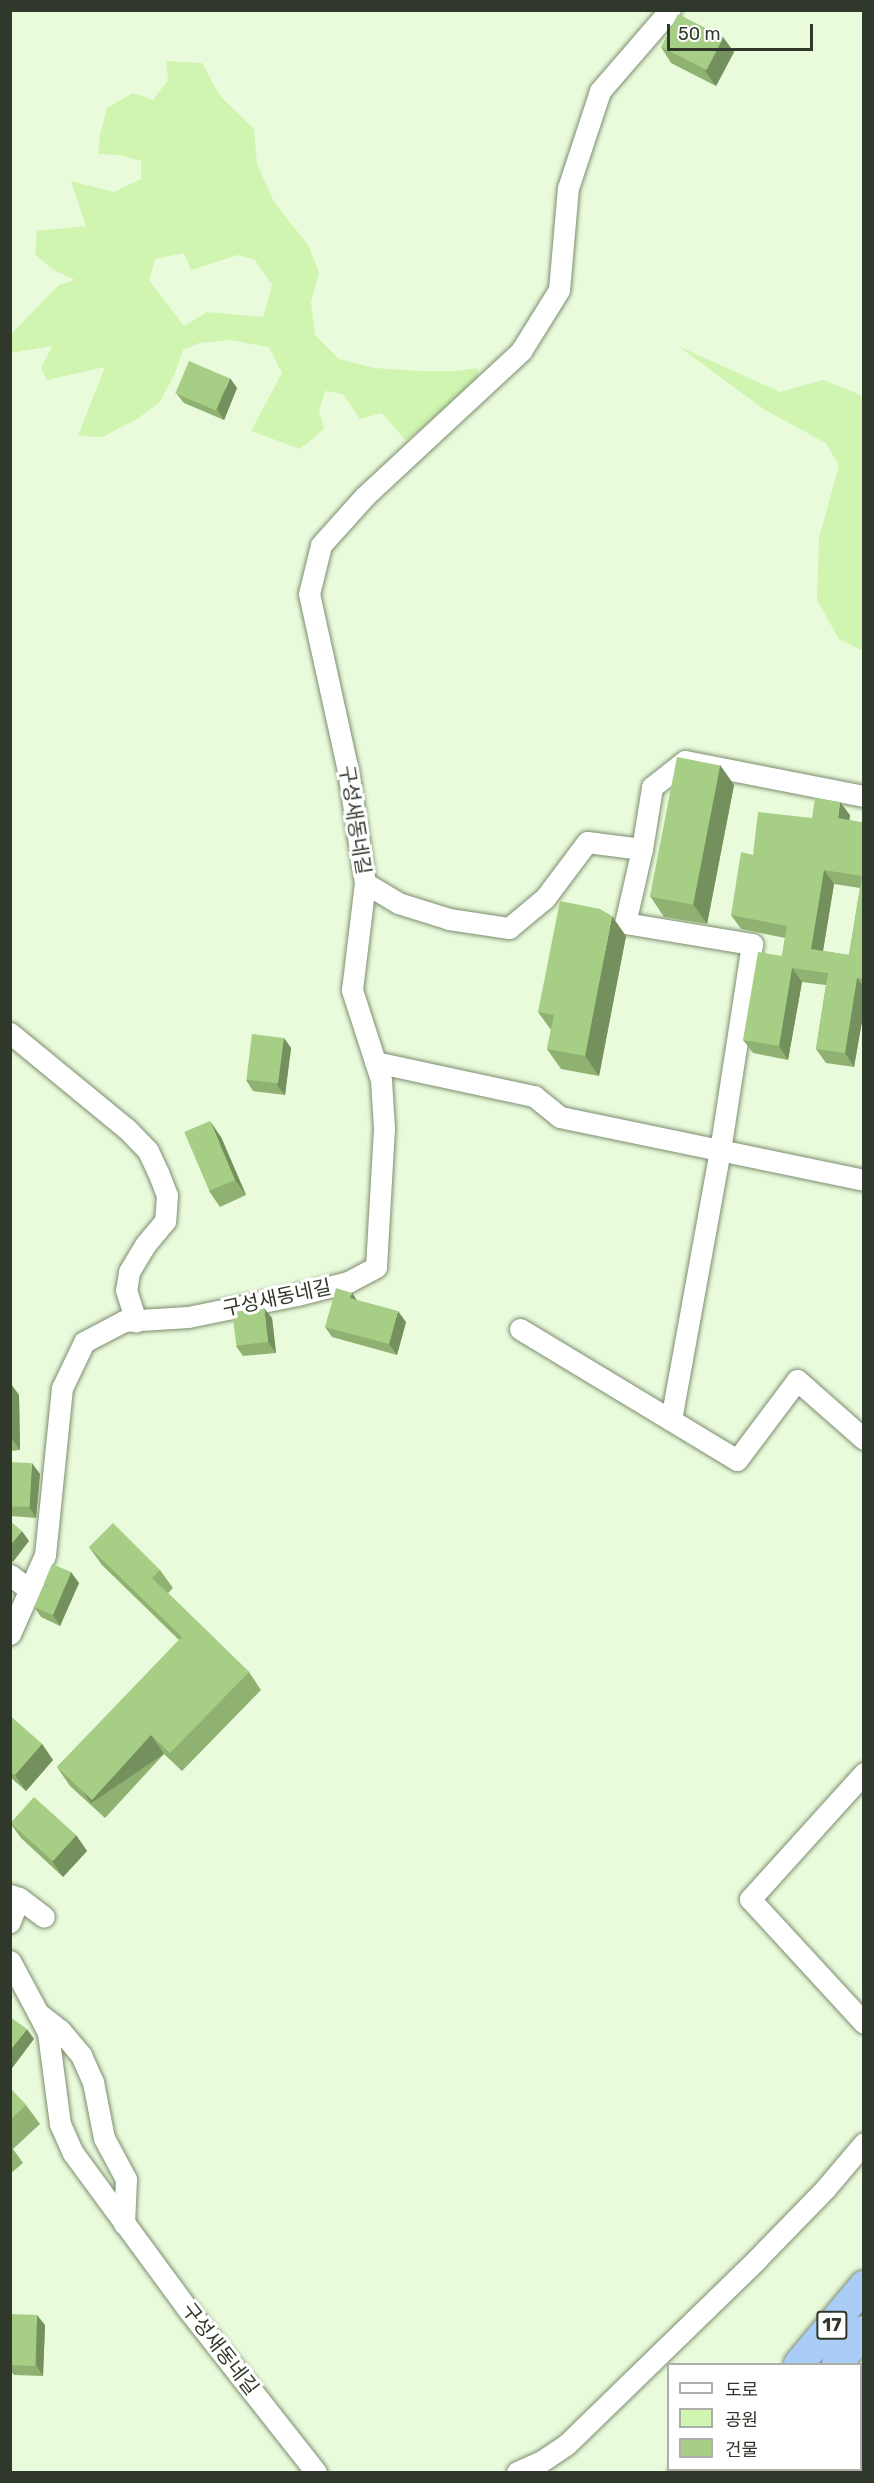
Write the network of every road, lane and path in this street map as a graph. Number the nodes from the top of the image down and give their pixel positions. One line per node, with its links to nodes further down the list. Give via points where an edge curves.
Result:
1 (670, 10): 4 (street, 구성새동네길, via 600,91 568,188 559,290 521,351 365,496 321,545 309,594 348,771)
2 (864, 796): 3 (street, via 685,761 652,787)
3 (642, 849): 4 (street, via 587,842 545,898 508,928 438,916 398,903); 7 (street, via 625,923 752,944)
4 (365, 883): 6 (street, 구성새동네길, via 352,990)
5 (10, 1033): 9 (street, via 127,1129 148,1151 158,1173 167,1196 165,1221 129,1272 126,1290)
6 (375, 1062): 7 (street, via 534,1096 560,1117); 9 (street, 구성새동네길, via 381,1080 384,1128 376,1266 348,1282 297,1295 188,1317)
7 (720, 1150): 8 (street); 11 (street)
8 (864, 1180)
9 (136, 1321): 14 (street, 구성새동네길, via 124,1321 84,1342 62,1388 45,1555)
10 (520, 1329): 11 (street)
11 (671, 1420): 12 (street, via 737,1460 797,1380)
12 (864, 1439)
13 (10, 1575): 14 (street)
14 (30, 1590): 15 (street, 구성새동네길)
15 (10, 1634)
16 (864, 1773): 22 (street, via 750,1899)
17 (15, 1896): 18 (street); 19 (street)
18 (44, 1917)
19 (10, 1923)
20 (10, 1960): 21 (street, 구성새동네길)
21 (38, 2013): 24 (street, 구성새동네길, via 48,2033 60,2124 73,2153); 24 (street, 구성새동네길, via 60,2030 81,2055 93,2082 104,2138 126,2179)
22 (864, 2023)
23 (864, 2143): 32 (street, via 795,2220 566,2445)
24 (124, 2224): 31 (street, 구성새동네길)
25 (864, 2286): 26 (highway, 17)
26 (828, 2330): 28 (highway); 29 (highway, 17)
27 (864, 2333): 30 (highway)
28 (794, 2363)
29 (800, 2363)
30 (840, 2363)
31 (316, 2472)
32 (517, 2472)

